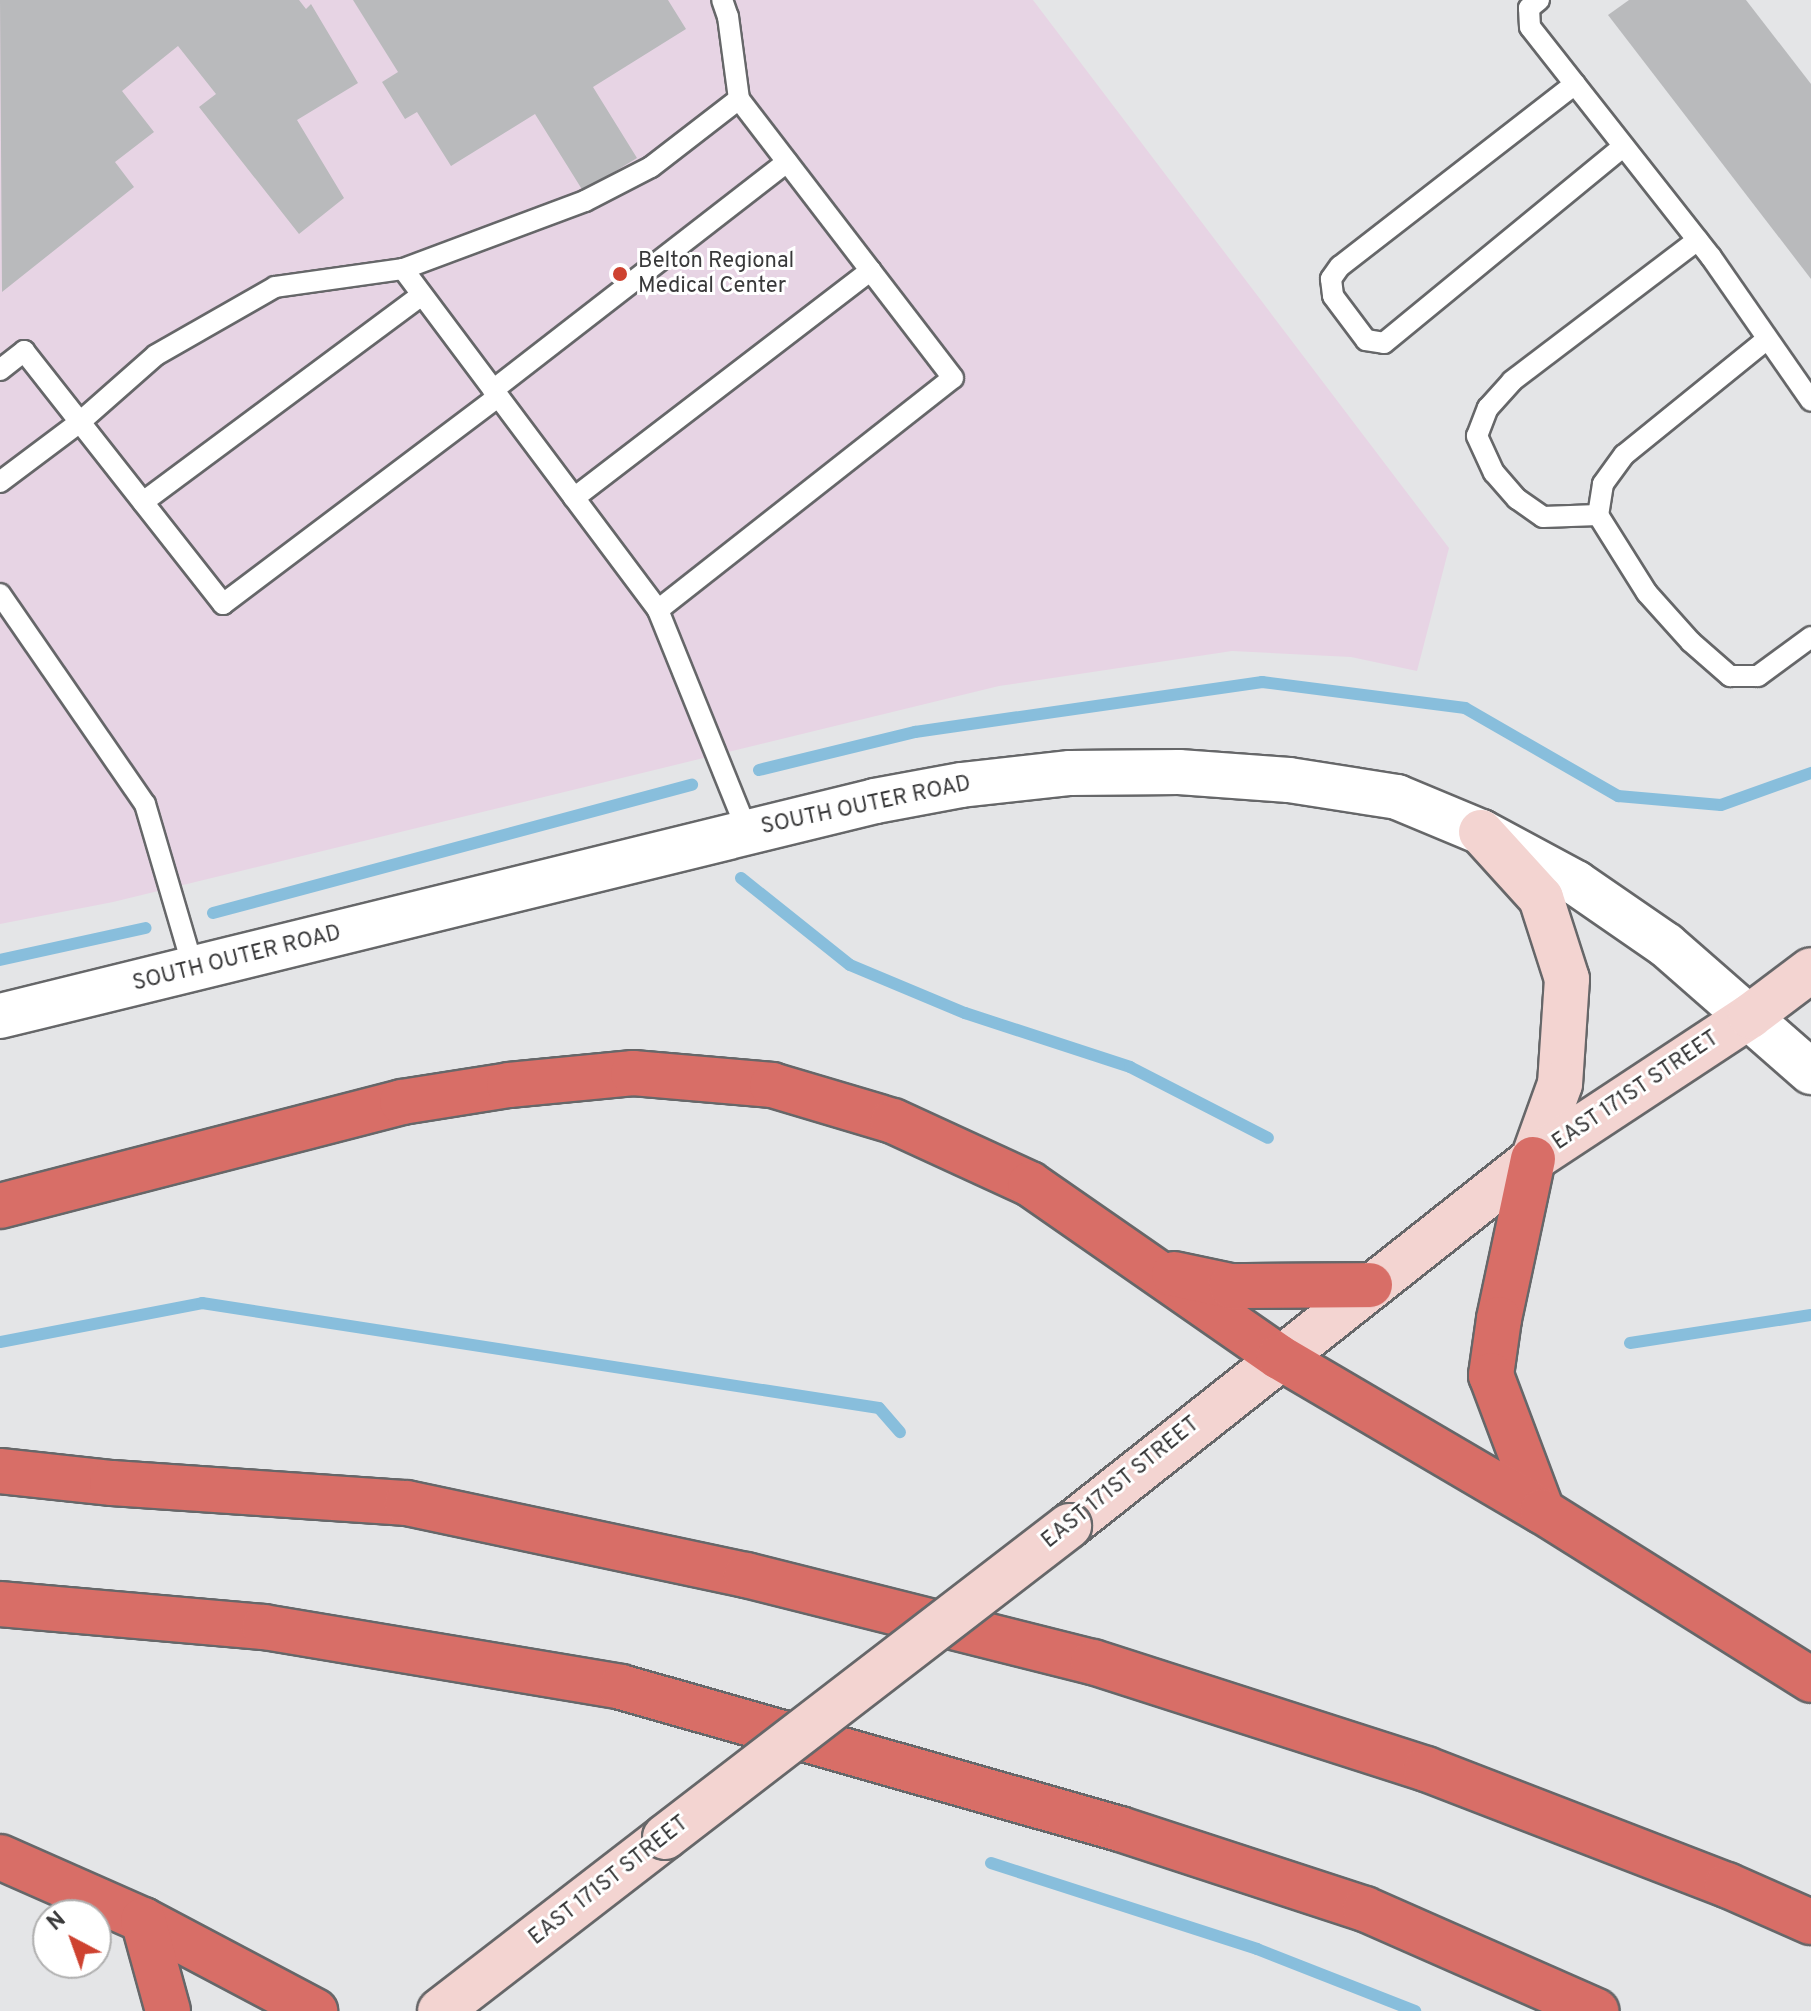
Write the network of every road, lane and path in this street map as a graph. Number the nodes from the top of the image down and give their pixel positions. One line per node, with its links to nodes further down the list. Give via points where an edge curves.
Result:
1 (722, 0): 4 (lane)
2 (1539, 0): 3 (lane, via 1529,8 1530,27)
3 (1575, 84): 5 (lane); 5 (lane, via 1340,266 1331,279 1333,296 1366,340 1384,343)
4 (739, 99): 6 (lane); 8 (lane, via 651,167 585,201)
5 (1624, 146): 7 (lane)
6 (787, 162): 9 (lane); 13 (lane)
7 (1698, 240): 11 (lane); 19 (lane, via 1512,381 1488,408 1477,436 1494,473 1543,517)
8 (403, 269): 10 (lane); 15 (lane, via 275,287 156,355)
9 (871, 270): 17 (lane); 21 (lane, via 953,378)
10 (422, 295): 13 (lane); 18 (lane)
11 (1766, 340): 14 (lane); 19 (lane, via 1624,455 1603,484)
12 (0, 370): 15 (lane, via 24,351)
13 (495, 394): 17 (lane); 18 (lane, via 223,604)
14 (1811, 401)
15 (80, 422): 16 (lane); 18 (lane)
16 (0, 482)
17 (574, 498): 21 (lane)
18 (143, 502)
19 (1598, 515): 22 (lane, via 1647,593 1730,676 1758,676)
20 (0, 594): 25 (lane, via 145,804)
21 (658, 610): 23 (lane)
22 (1811, 637)
23 (747, 830): 24 (street, SOUTH OUTER ROAD, via 961,785 1070,773 1179,772 1289,780 1397,797); 25 (street, SOUTH OUTER ROAD)
24 (1481, 832): 28 (street, SOUTH OUTER ROAD, via 1576,883 1666,945); 30 (main road, via 1541,898 1567,979 1560,1084)
25 (194, 970): 27 (street, SOUTH OUTER ROAD)
26 (1811, 970): 28 (main road, EAST 171ST STREET)
27 (0, 1016)
28 (1750, 1016): 29 (street, SOUTH OUTER ROAD); 30 (main road, EAST 171ST STREET)
29 (1811, 1072)
30 (1533, 1159): 33 (main road, EAST 171ST STREET); 36 (highway, via 1491,1375)
31 (0, 1206): 32 (highway, via 402,1102 633,1073 772,1085 893,1121 1030,1184)
32 (1154, 1269): 33 (highway, via 1231,1286); 34 (highway)
33 (1370, 1285): 34 (main road, EAST 171ST STREET)
34 (1279, 1357): 36 (highway); 44 (main road, EAST 171ST STREET, bridge, via 1069,1526)
35 (0, 1471): 41 (highway, via 407,1503 746,1575 1093,1662 1426,1769)
36 (1542, 1511): 38 (highway)
37 (0, 1604): 45 (highway, via 264,1627 621,1687 1120,1829 1365,1909)
38 (1811, 1680)
39 (0, 1857): 40 (highway)
40 (143, 1920): 42 (highway); 43 (highway)
41 (1811, 1922)
42 (168, 2011)
43 (315, 2011)
44 (440, 2011)
45 (1596, 2011)

